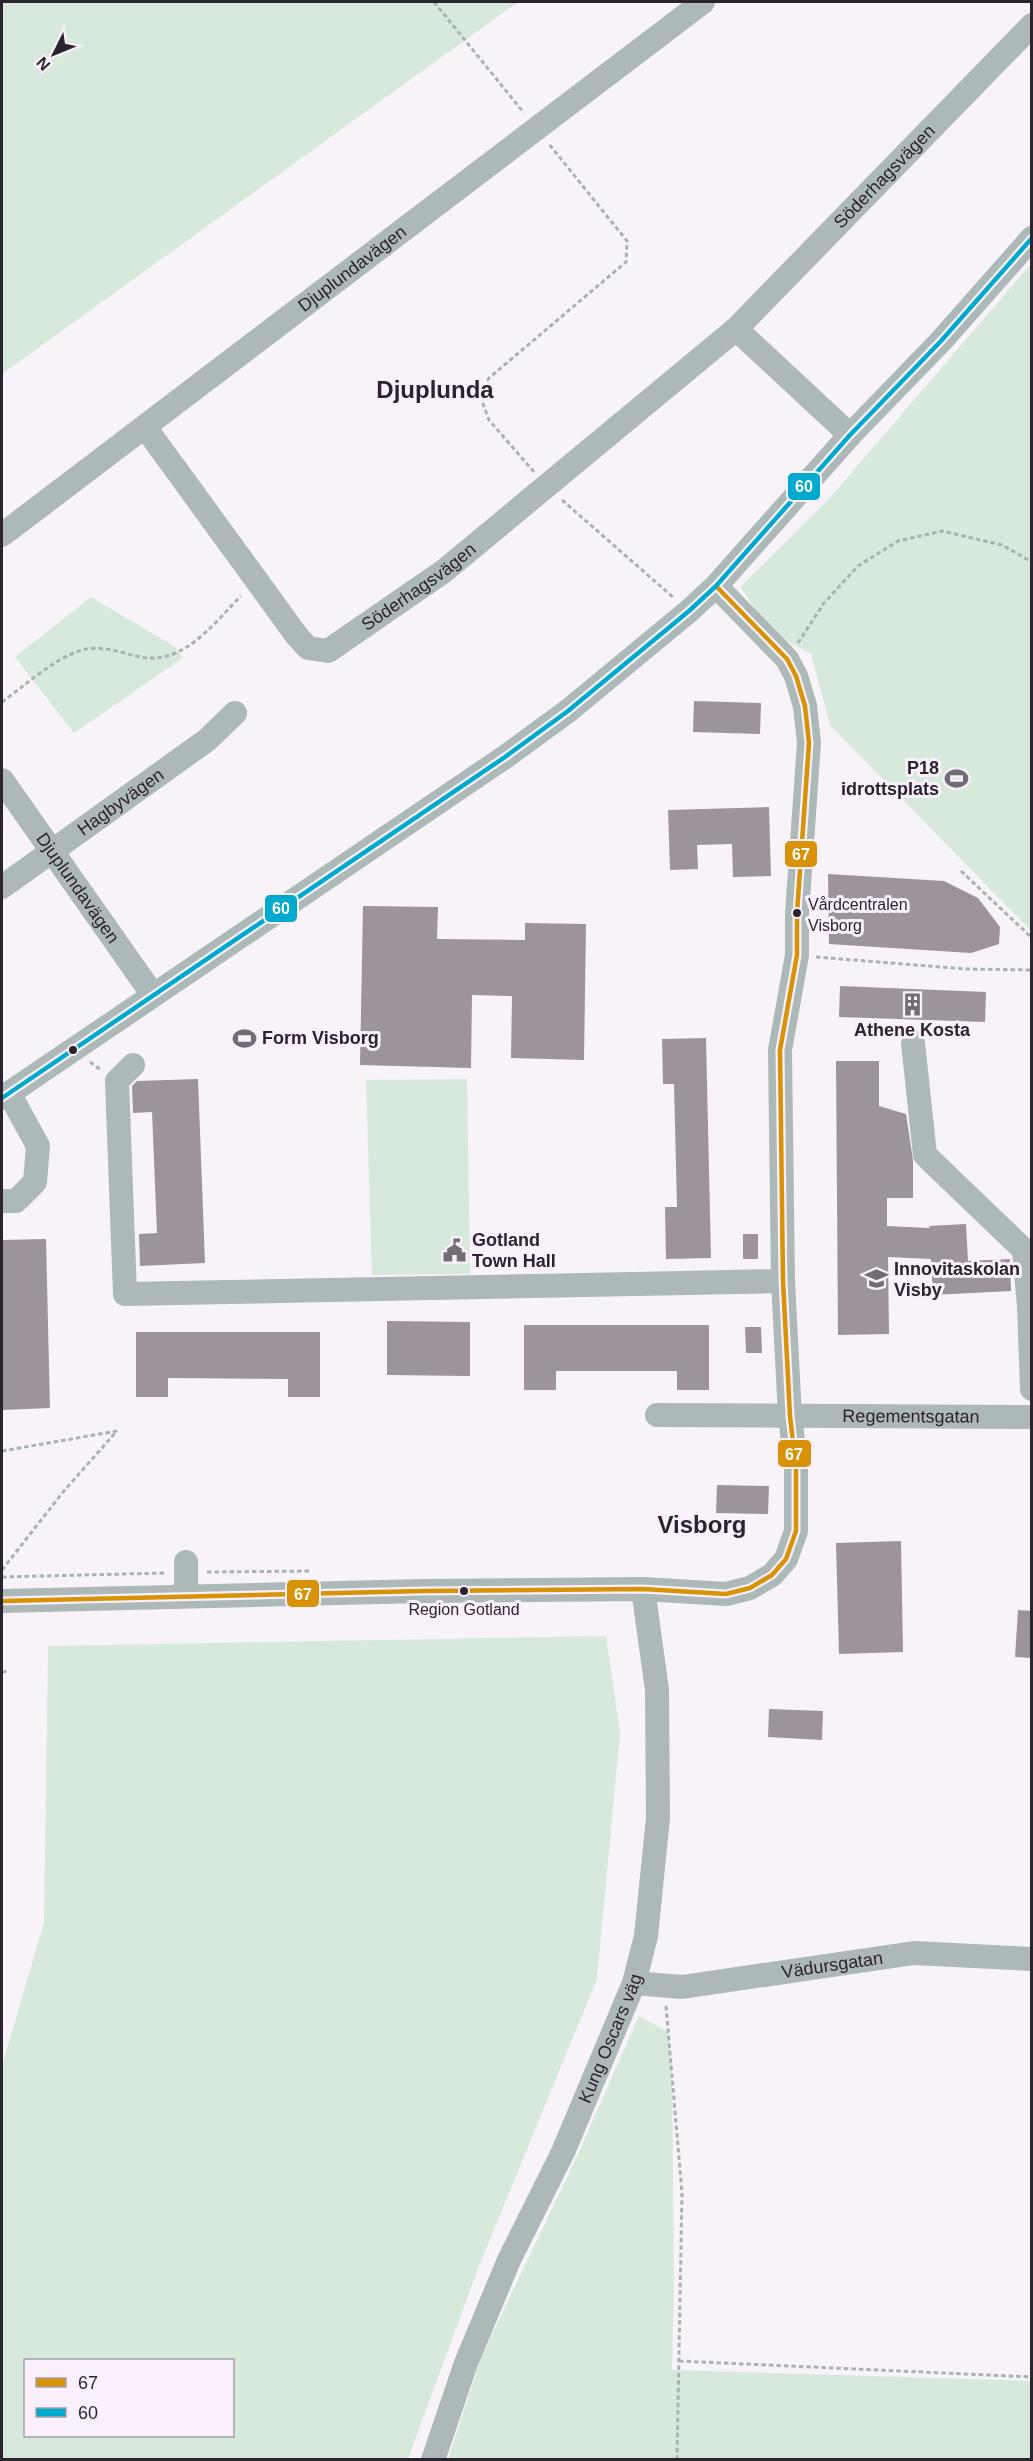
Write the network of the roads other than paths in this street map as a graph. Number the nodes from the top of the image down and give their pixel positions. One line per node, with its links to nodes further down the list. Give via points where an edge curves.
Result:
1 (702, 2): 5 (street, Djuplundavägen)
2 (1032, 25): 4 (street, Söderhagsvägen)
3 (1032, 238): 6 (street, via 941,341)
4 (736, 329): 5 (street, Söderhagsvägen, via 444,571 328,651 308,648); 6 (street)
5 (145, 427): 7 (street, Djuplundavägen)
6 (850, 435): 8 (street)
7 (2, 535)
8 (716, 586): 13 (street, via 568,711 505,757); 18 (street, via 787,659 805,706 809,743 797,955 780,1050)
9 (235, 713): 11 (street, Hagbyvägen, via 207,740)
10 (2, 780): 11 (street, Djuplundavägen)
11 (51, 851): 12 (street, Hagbyvägen); 13 (street, Djuplundavägen)
12 (2, 887)
13 (153, 995): 16 (street)
14 (913, 1043): 19 (street, via 925,1155 1024,1250)
15 (125, 1073): 18 (street, via 125,1294)
16 (5, 1095): 17 (street, via 38,1146 35,1182 16,1201)
17 (2, 1201)
18 (783, 1281): 22 (street)
19 (1030, 1306): 20 (street)
20 (1032, 1389)
21 (657, 1415): 22 (street, Regementsgatan)
22 (790, 1416): 23 (street, Regementsgatan); 25 (street, via 796,1467 796,1531 786,1559 772,1575 750,1588 726,1594)
23 (1032, 1417)
24 (186, 1562): 26 (street)
25 (643, 1589): 26 (street); 29 (street, Kung Oscars väg, via 657,1690 658,1818 646,1936)
26 (186, 1596): 27 (street)
27 (2, 1601)
28 (1032, 1959): 29 (street, Vädursgatan, via 914,1953 682,1988)
29 (634, 1983): 30 (street, Kung Oscars väg, via 563,2152 509,2260 466,2363)
30 (433, 2460)

